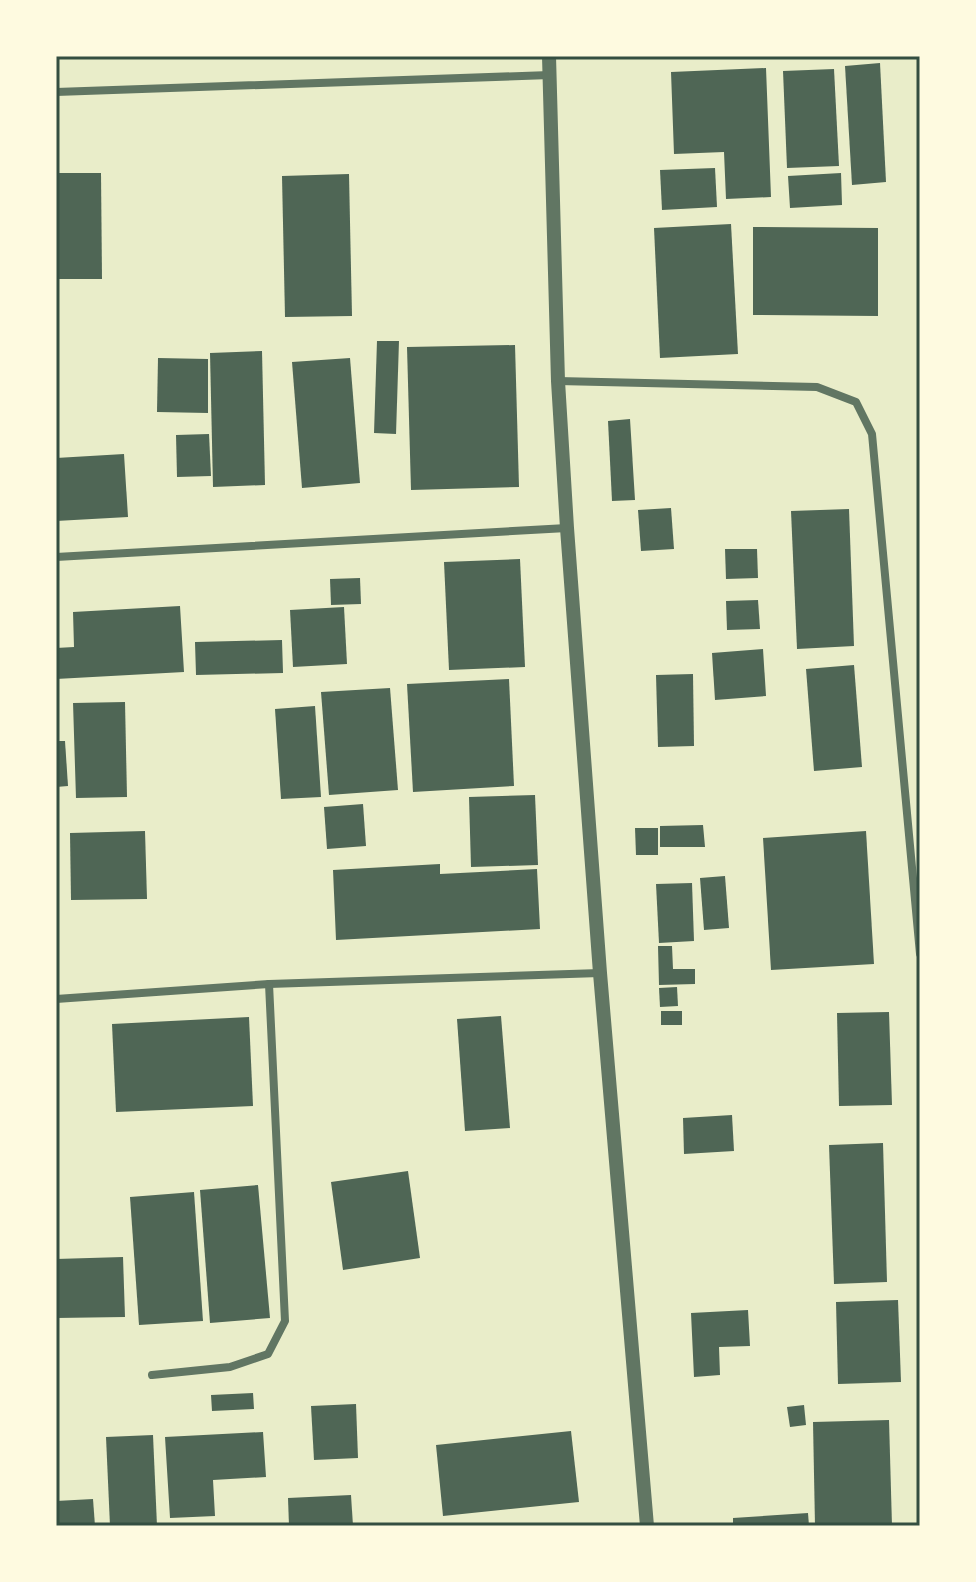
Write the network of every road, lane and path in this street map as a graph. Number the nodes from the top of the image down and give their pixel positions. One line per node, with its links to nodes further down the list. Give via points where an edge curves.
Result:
1 (549, 56): 2 (street)
2 (550, 75): 3 (street); 4 (street)
3 (56, 92)
4 (558, 381): 5 (street); 7 (street, via 817,387 856,402 872,434)
5 (567, 528): 6 (street); 8 (street)
6 (56, 557)
7 (920, 954)
8 (600, 973): 9 (street); 12 (street)
9 (269, 984): 10 (street); 11 (street, via 285,1321 268,1354 230,1367)
10 (56, 999)
11 (152, 1375)
12 (647, 1526)

